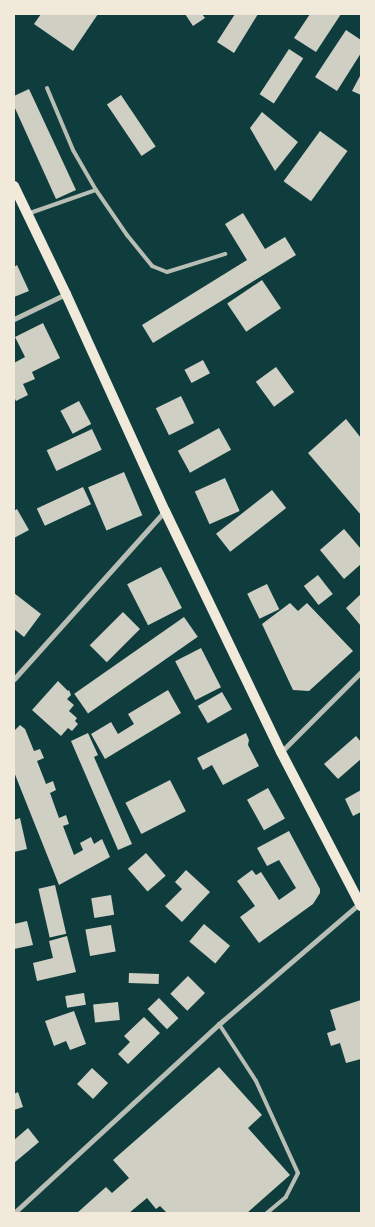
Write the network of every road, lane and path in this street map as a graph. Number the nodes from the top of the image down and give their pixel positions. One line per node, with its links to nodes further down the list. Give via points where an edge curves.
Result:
1 (47, 88): 3 (lane, via 73,150)
2 (14, 186): 4 (main road)
3 (96, 190): 4 (lane); 5 (lane, via 152,266 167,272)
4 (28, 214): 6 (main road)
5 (225, 254)
6 (66, 294): 7 (street); 8 (main road)
7 (14, 319)
8 (165, 511): 10 (street); 11 (main road)
9 (361, 672): 11 (street)
10 (14, 679)
11 (281, 752): 12 (main road)
12 (361, 903): 13 (street)
13 (219, 1024): 14 (street); 15 (lane, via 256,1081 298,1173 286,1197)
14 (14, 1213)
15 (266, 1213)

